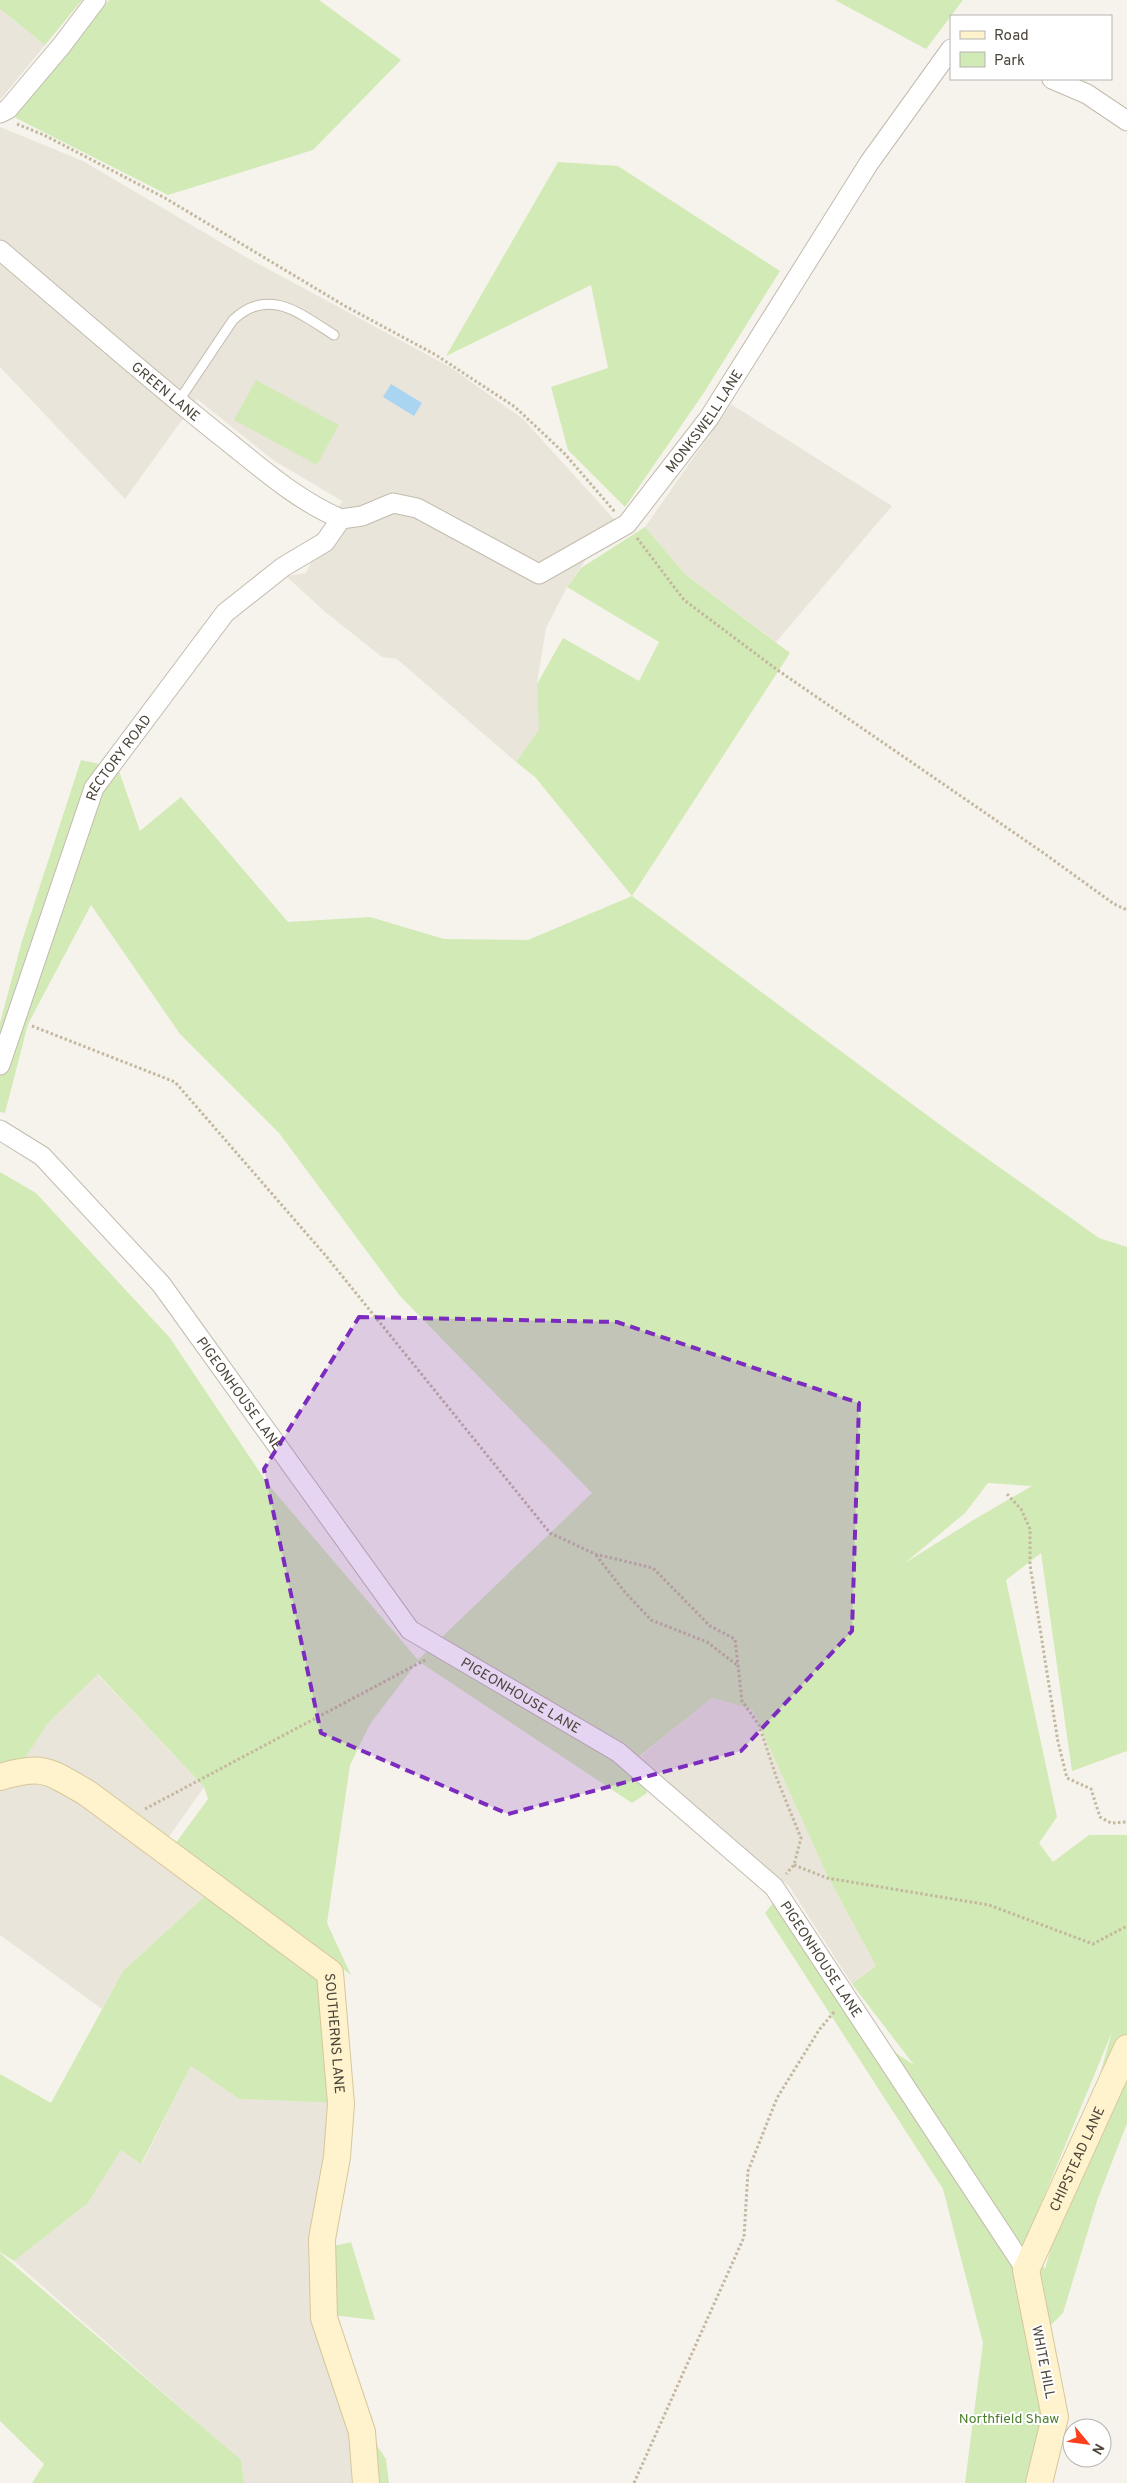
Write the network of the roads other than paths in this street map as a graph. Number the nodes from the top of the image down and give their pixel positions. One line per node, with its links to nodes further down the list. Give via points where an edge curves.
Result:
1 (96, 0): 4 (street)
2 (950, 50): 9 (street, MONKSWELL LANE, via 869,163 709,418 627,524 539,574 417,508 393,504 362,516)
3 (1054, 80): 5 (street, via 1087,94)
4 (4, 117)
5 (1127, 121)
6 (0, 250): 8 (street, GREEN LANE)
7 (334, 335): 8 (lane, via 291,308 270,303 244,309 233,320)
8 (178, 402): 9 (street, GREEN LANE, via 287,488 322,511)
9 (341, 519): 10 (street, RECTORY ROAD, via 325,542 283,567 225,613 94,788)
10 (0, 1065)
11 (0, 1130): 14 (street, PIGEONHOUSE LANE, via 42,1156 161,1284 410,1630 618,1752 774,1887)
12 (0, 1777): 15 (street, SOUTHERNS LANE, via 28,1769 50,1772 87,1793 330,1973 341,2104 337,2157 322,2239 324,2318 362,2432)
13 (1127, 2048): 14 (street, CHIPSTEAD LANE)
14 (1026, 2270): 16 (street, WHITE HILL, via 1055,2417)
15 (366, 2483)
16 (1039, 2483)

